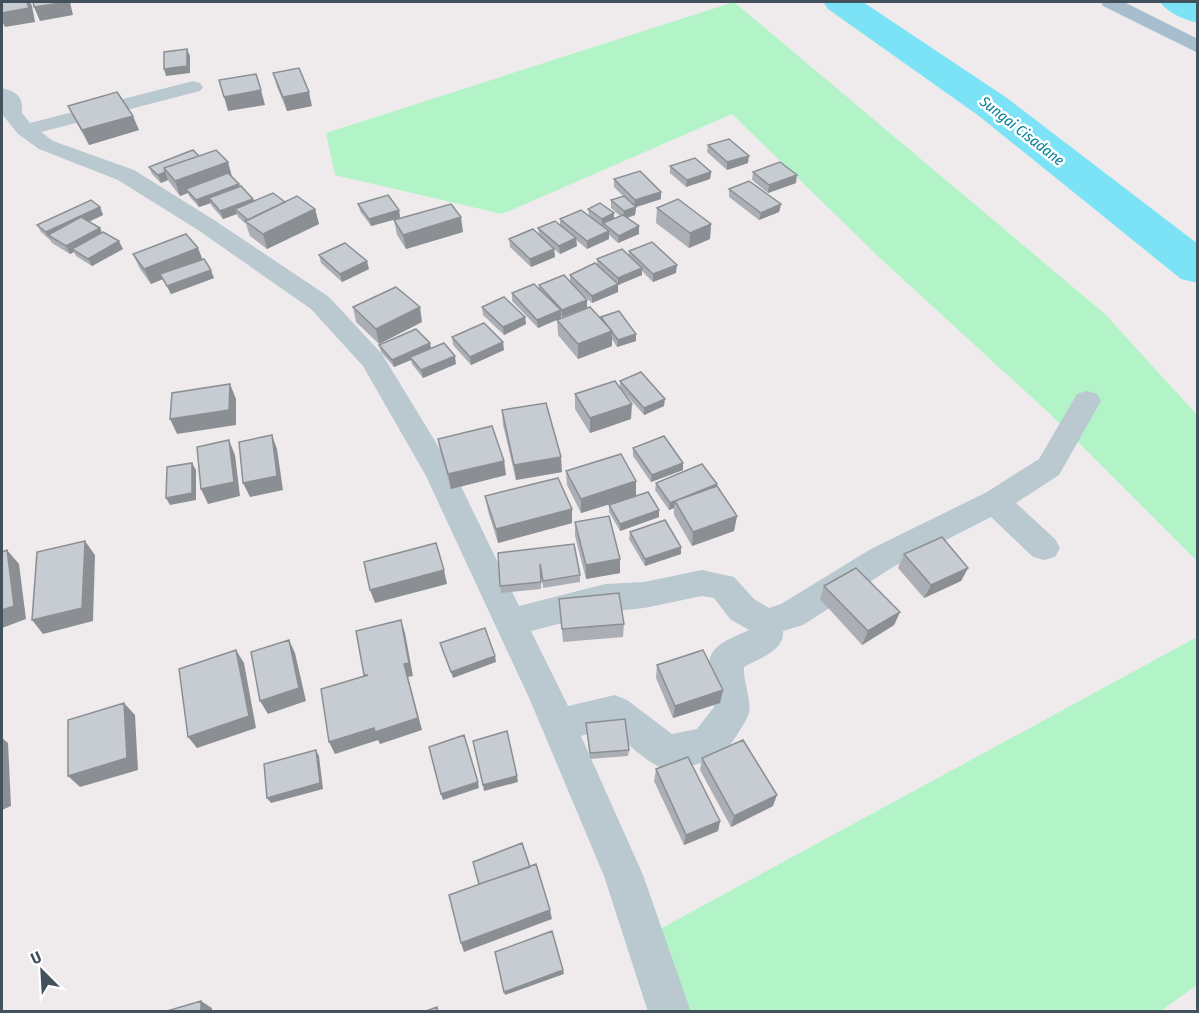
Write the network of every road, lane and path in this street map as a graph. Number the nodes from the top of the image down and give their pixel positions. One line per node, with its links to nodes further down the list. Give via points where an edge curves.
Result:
1 (1110, 2): 4 (main road)
2 (1145, 2): 3 (main road)
3 (1197, 28)
4 (1197, 47)
5 (193, 87): 7 (street)
6 (2, 94): 7 (street, via 13,99 12,114)
7 (25, 130): 11 (street, via 46,145 126,175 320,303 373,360 440,474)
8 (1087, 401): 9 (street, via 1048,467)
9 (995, 502): 10 (street); 12 (street, via 882,558 791,615)
10 (1044, 548)
11 (510, 622): 12 (street, via 589,601 702,584 723,586 742,609); 13 (street)
12 (766, 623): 13 (street, via 767,637 727,659 732,711 708,744 667,752 615,711)
13 (558, 725): 14 (street, via 623,874)
14 (670, 1011)

